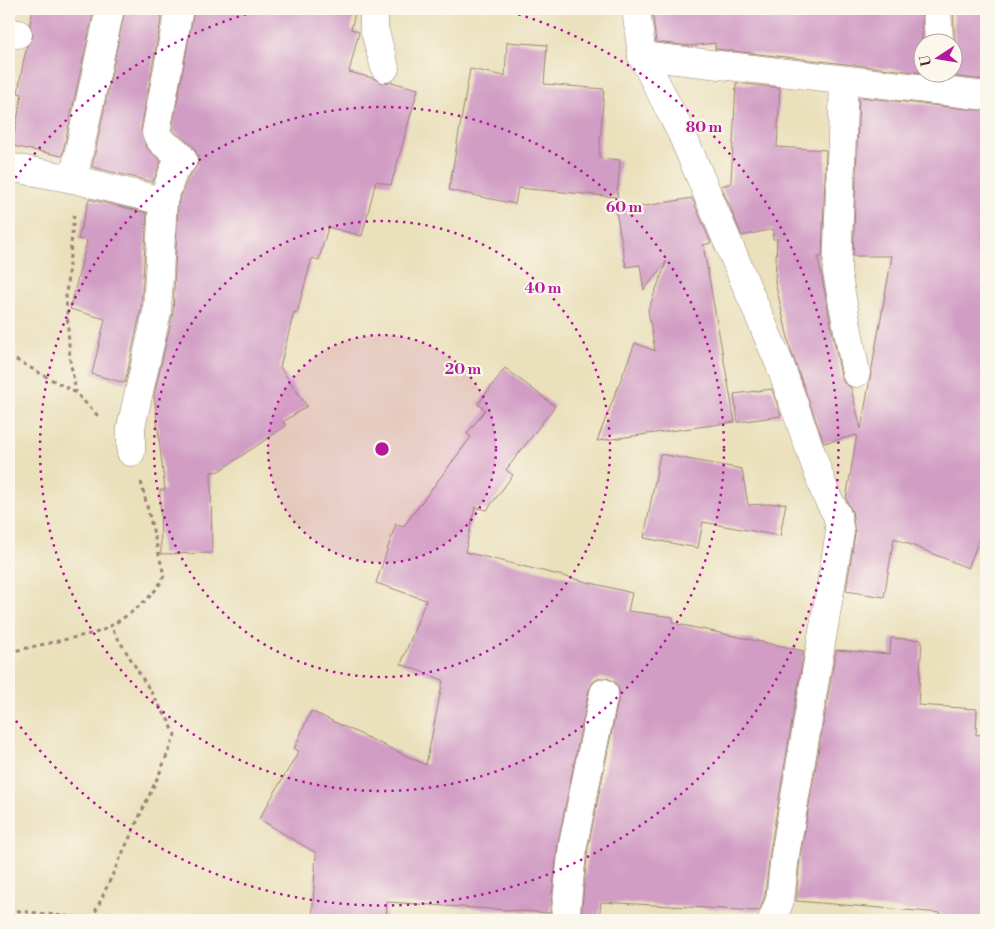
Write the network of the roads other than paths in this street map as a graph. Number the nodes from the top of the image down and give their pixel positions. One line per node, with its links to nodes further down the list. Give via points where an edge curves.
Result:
1 (110, 9): 14 (street)
2 (179, 9): 15 (street, via 156,132 159,141 180,154 183,160 174,169)
3 (374, 9): 8 (street, via 374,28)
4 (636, 9): 7 (street)
5 (937, 9): 6 (street)
6 (938, 32)
7 (642, 56): 9 (street); 20 (street, via 696,168 780,365 826,495 837,515 840,532 780,900)
8 (385, 68)
9 (844, 80): 10 (street); 16 (street, via 837,272)
10 (912, 81)
11 (941, 82): 12 (street)
12 (986, 96)
13 (9, 167): 14 (street)
14 (73, 179): 15 (street)
15 (163, 201): 17 (street, via 157,312 131,426)
16 (856, 373)
17 (131, 452)
18 (604, 693): 19 (street, via 573,845)
19 (565, 920)
20 (772, 920)

